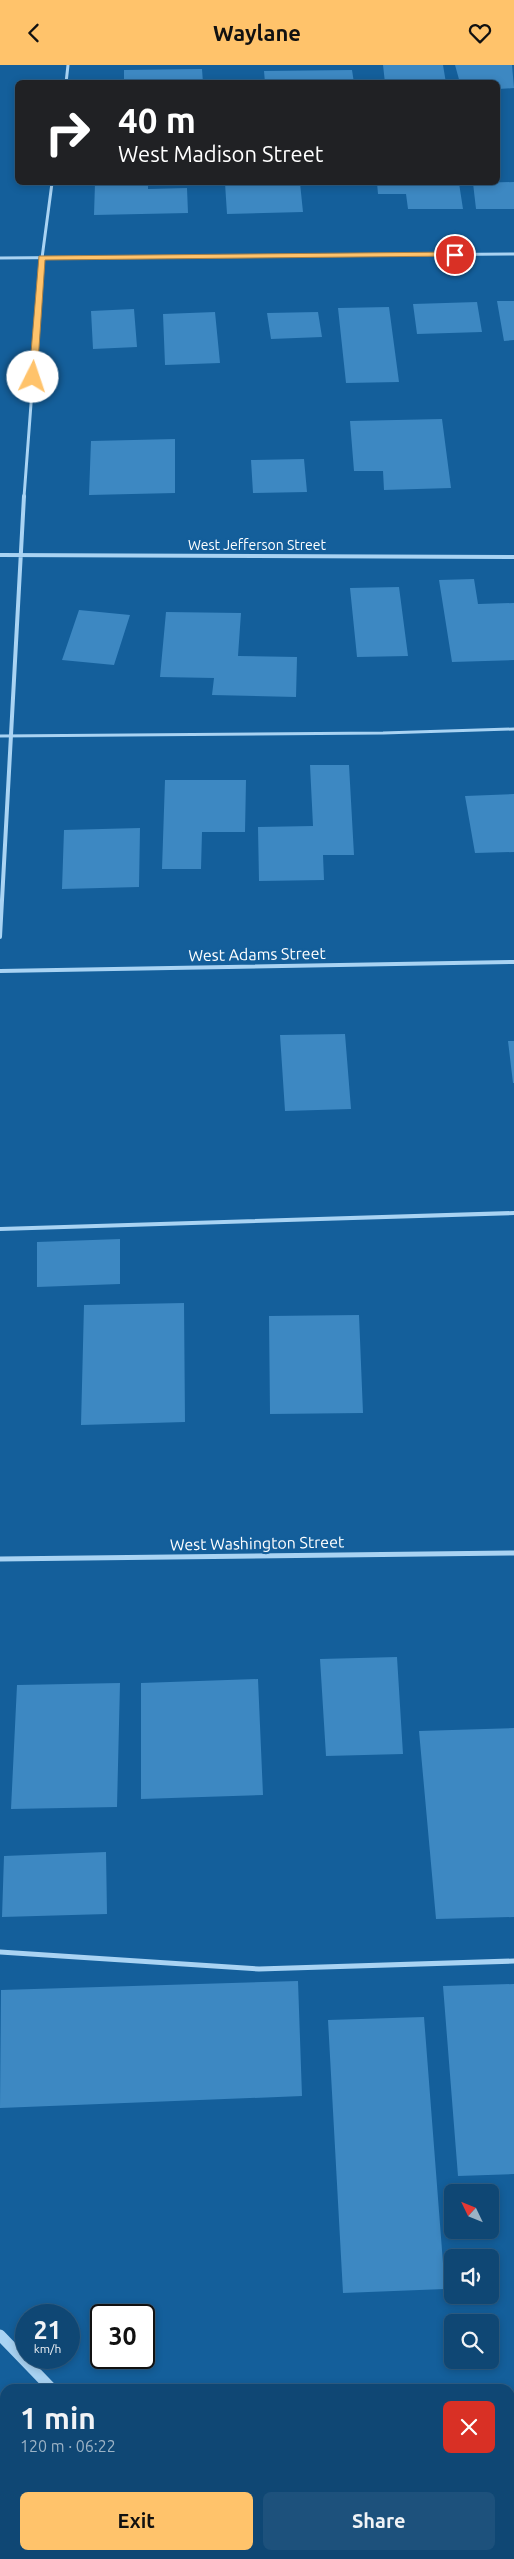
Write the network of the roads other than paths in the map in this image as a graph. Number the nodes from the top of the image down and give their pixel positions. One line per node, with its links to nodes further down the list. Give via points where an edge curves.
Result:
1 (68, 65): 2 (street)
2 (66, 80)
3 (52, 185): 6 (street)
4 (514, 254): 6 (street)
5 (0, 258): 6 (street)
6 (42, 258): 8 (street)
7 (0, 555): 8 (street, West Jefferson Street)
8 (20, 555): 9 (street, West Jefferson Street); 12 (street)
9 (514, 557)
10 (514, 729): 12 (lane)
11 (0, 736): 12 (lane)
12 (10, 736): 13 (street)
13 (0, 937)
14 (514, 962): 15 (street, West Adams Street)
15 (0, 971)
16 (514, 1213): 17 (lane)
17 (0, 1229)
18 (514, 1553): 19 (street, West Washington Street)
19 (0, 1559)
20 (0, 1952): 21 (lane, via 259,1969)
21 (514, 1961)
22 (0, 2335): 23 (street)
23 (47, 2384)

